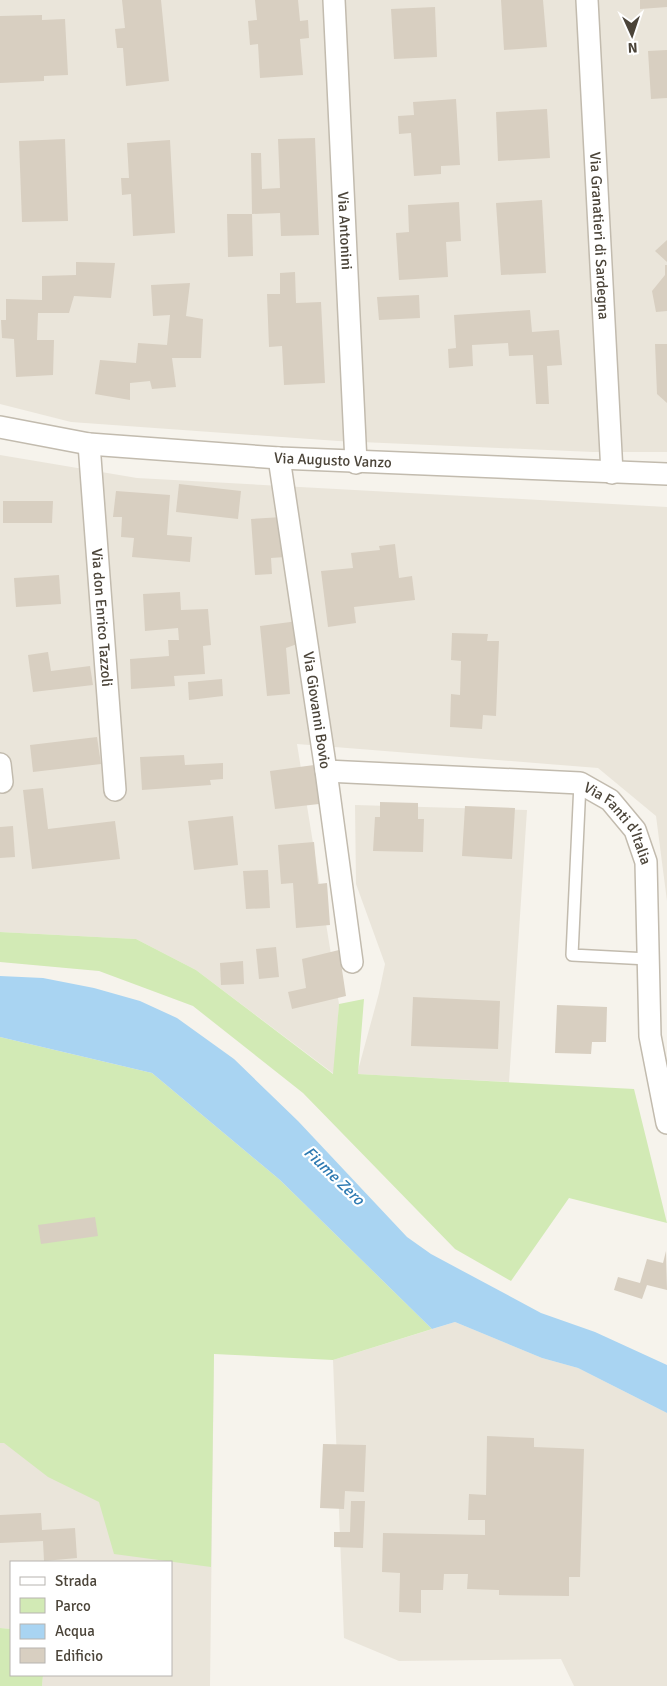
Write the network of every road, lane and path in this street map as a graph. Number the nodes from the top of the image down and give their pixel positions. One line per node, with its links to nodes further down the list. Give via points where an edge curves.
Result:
1 (334, 0): 6 (street, Via Antonini)
2 (587, 0): 7 (street, Via Granatieri di Sardegna)
3 (0, 427): 4 (street, Via Augusto Vanzo)
4 (89, 444): 5 (street, Via Augusto Vanzo); 11 (street, Via don Enrico Tazzoli)
5 (279, 458): 6 (street, Via Augusto Vanzo); 9 (street, Via Giovanni Bovio)
6 (356, 463): 7 (street, Via Augusto Vanzo)
7 (612, 473): 8 (street, Via Augusto Vanzo)
8 (667, 474)
9 (326, 771): 10 (street, Via Fanti d'Italia); 13 (street, Via Giovanni Bovio)
10 (580, 783): 12 (street, Via Fanti d'Italia, via 610,800 635,830 646,862); 12 (lane, via 572,955)
11 (115, 790)
12 (648, 959): 14 (street, Via Fanti d'Italia, via 650,1036)
13 (352, 962)
14 (667, 1123)

